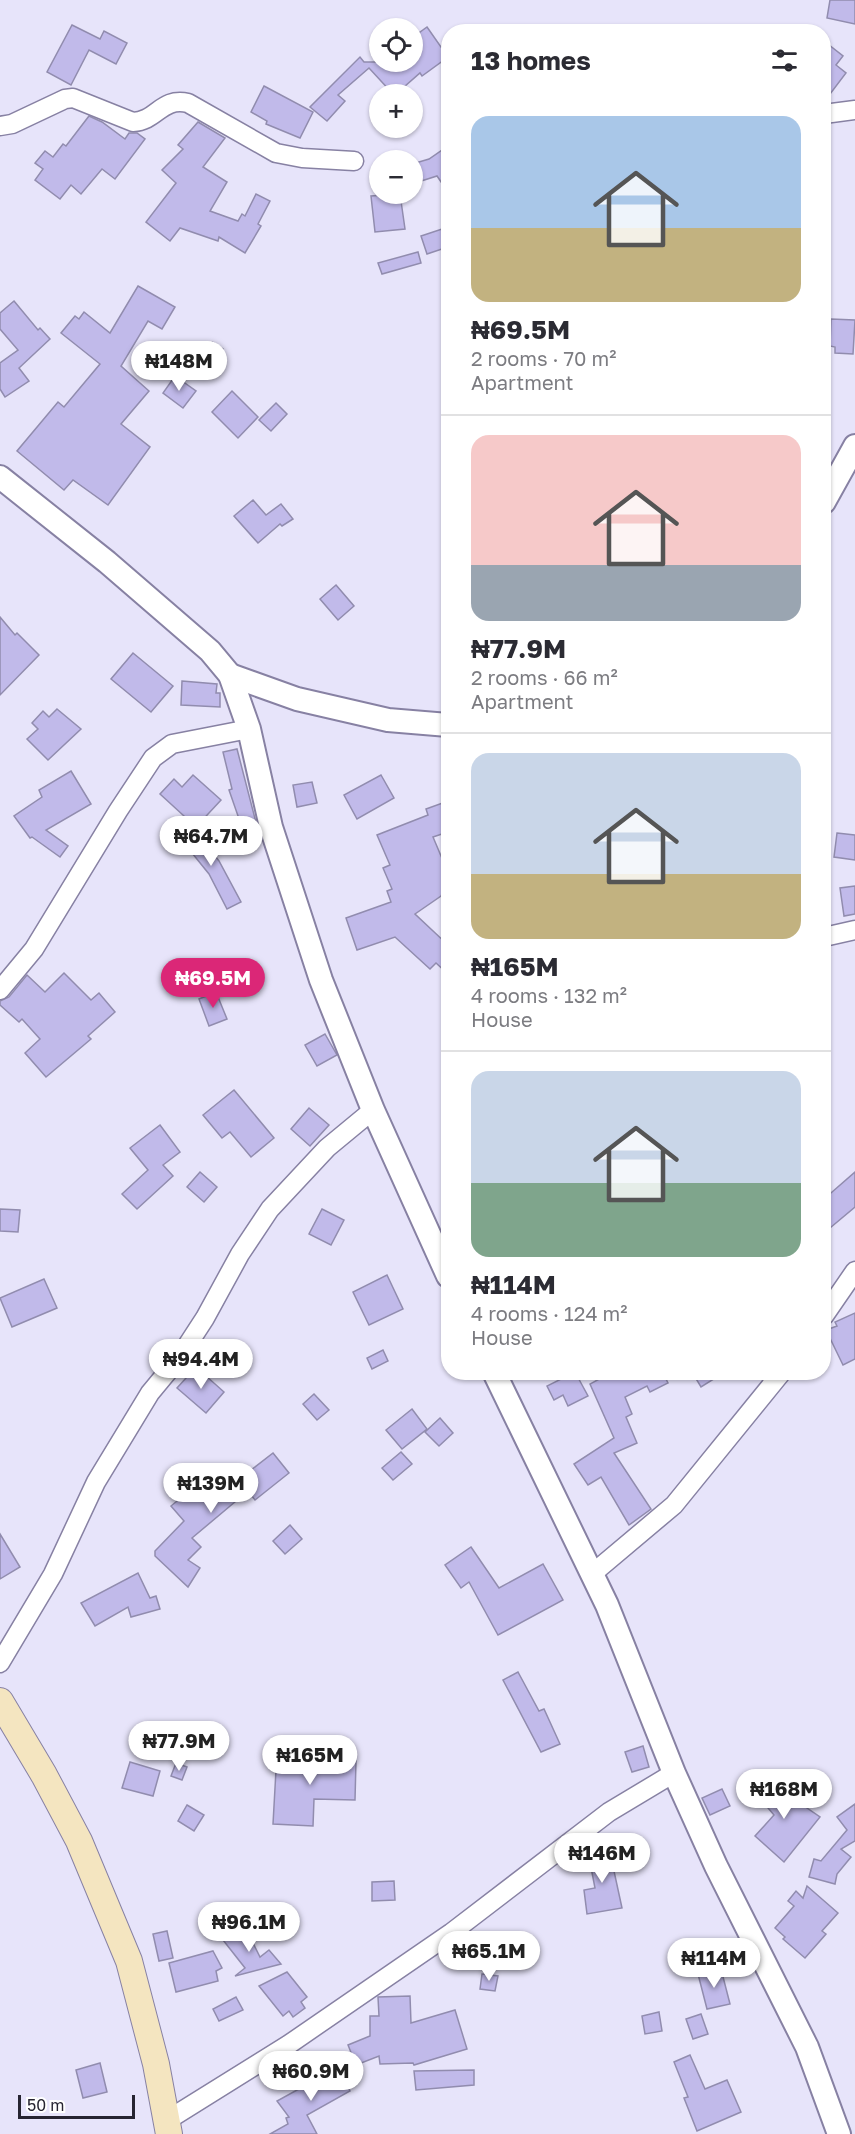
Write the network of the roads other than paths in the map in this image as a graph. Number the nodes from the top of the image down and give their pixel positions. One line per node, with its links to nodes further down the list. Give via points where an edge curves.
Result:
1 (855, 110): 2 (street)
2 (831, 113)
3 (0, 126): 4 (street, via 65,99 73,98 133,122 143,122 168,103 177,101 189,103 276,153)
4 (354, 161)
5 (855, 446): 7 (street)
6 (0, 477): 8 (street, via 210,651)
7 (831, 489)
8 (230, 675): 9 (street, via 297,699 388,720); 10 (street)
9 (441, 724)
10 (249, 729): 13 (street, via 172,744 153,758 34,950); 14 (street, via 282,860 321,980)
11 (855, 930): 12 (street)
12 (831, 935)
13 (0, 990)
14 (373, 1110): 15 (street); 21 (street, via 327,1148 270,1209 240,1254 206,1318 150,1393 96,1482 53,1574)
15 (441, 1261)
16 (855, 1271): 17 (street)
17 (831, 1306)
18 (498, 1380): 20 (street)
19 (776, 1380): 20 (street, via 674,1505)
20 (592, 1574): 23 (street)
21 (0, 1663)
22 (0, 1703): 24 (main road, via 79,1841 129,1961)
23 (674, 1773): 24 (street, via 609,1812 451,1933); 25 (street, via 807,2047)
24 (168, 2128)
25 (839, 2134)

